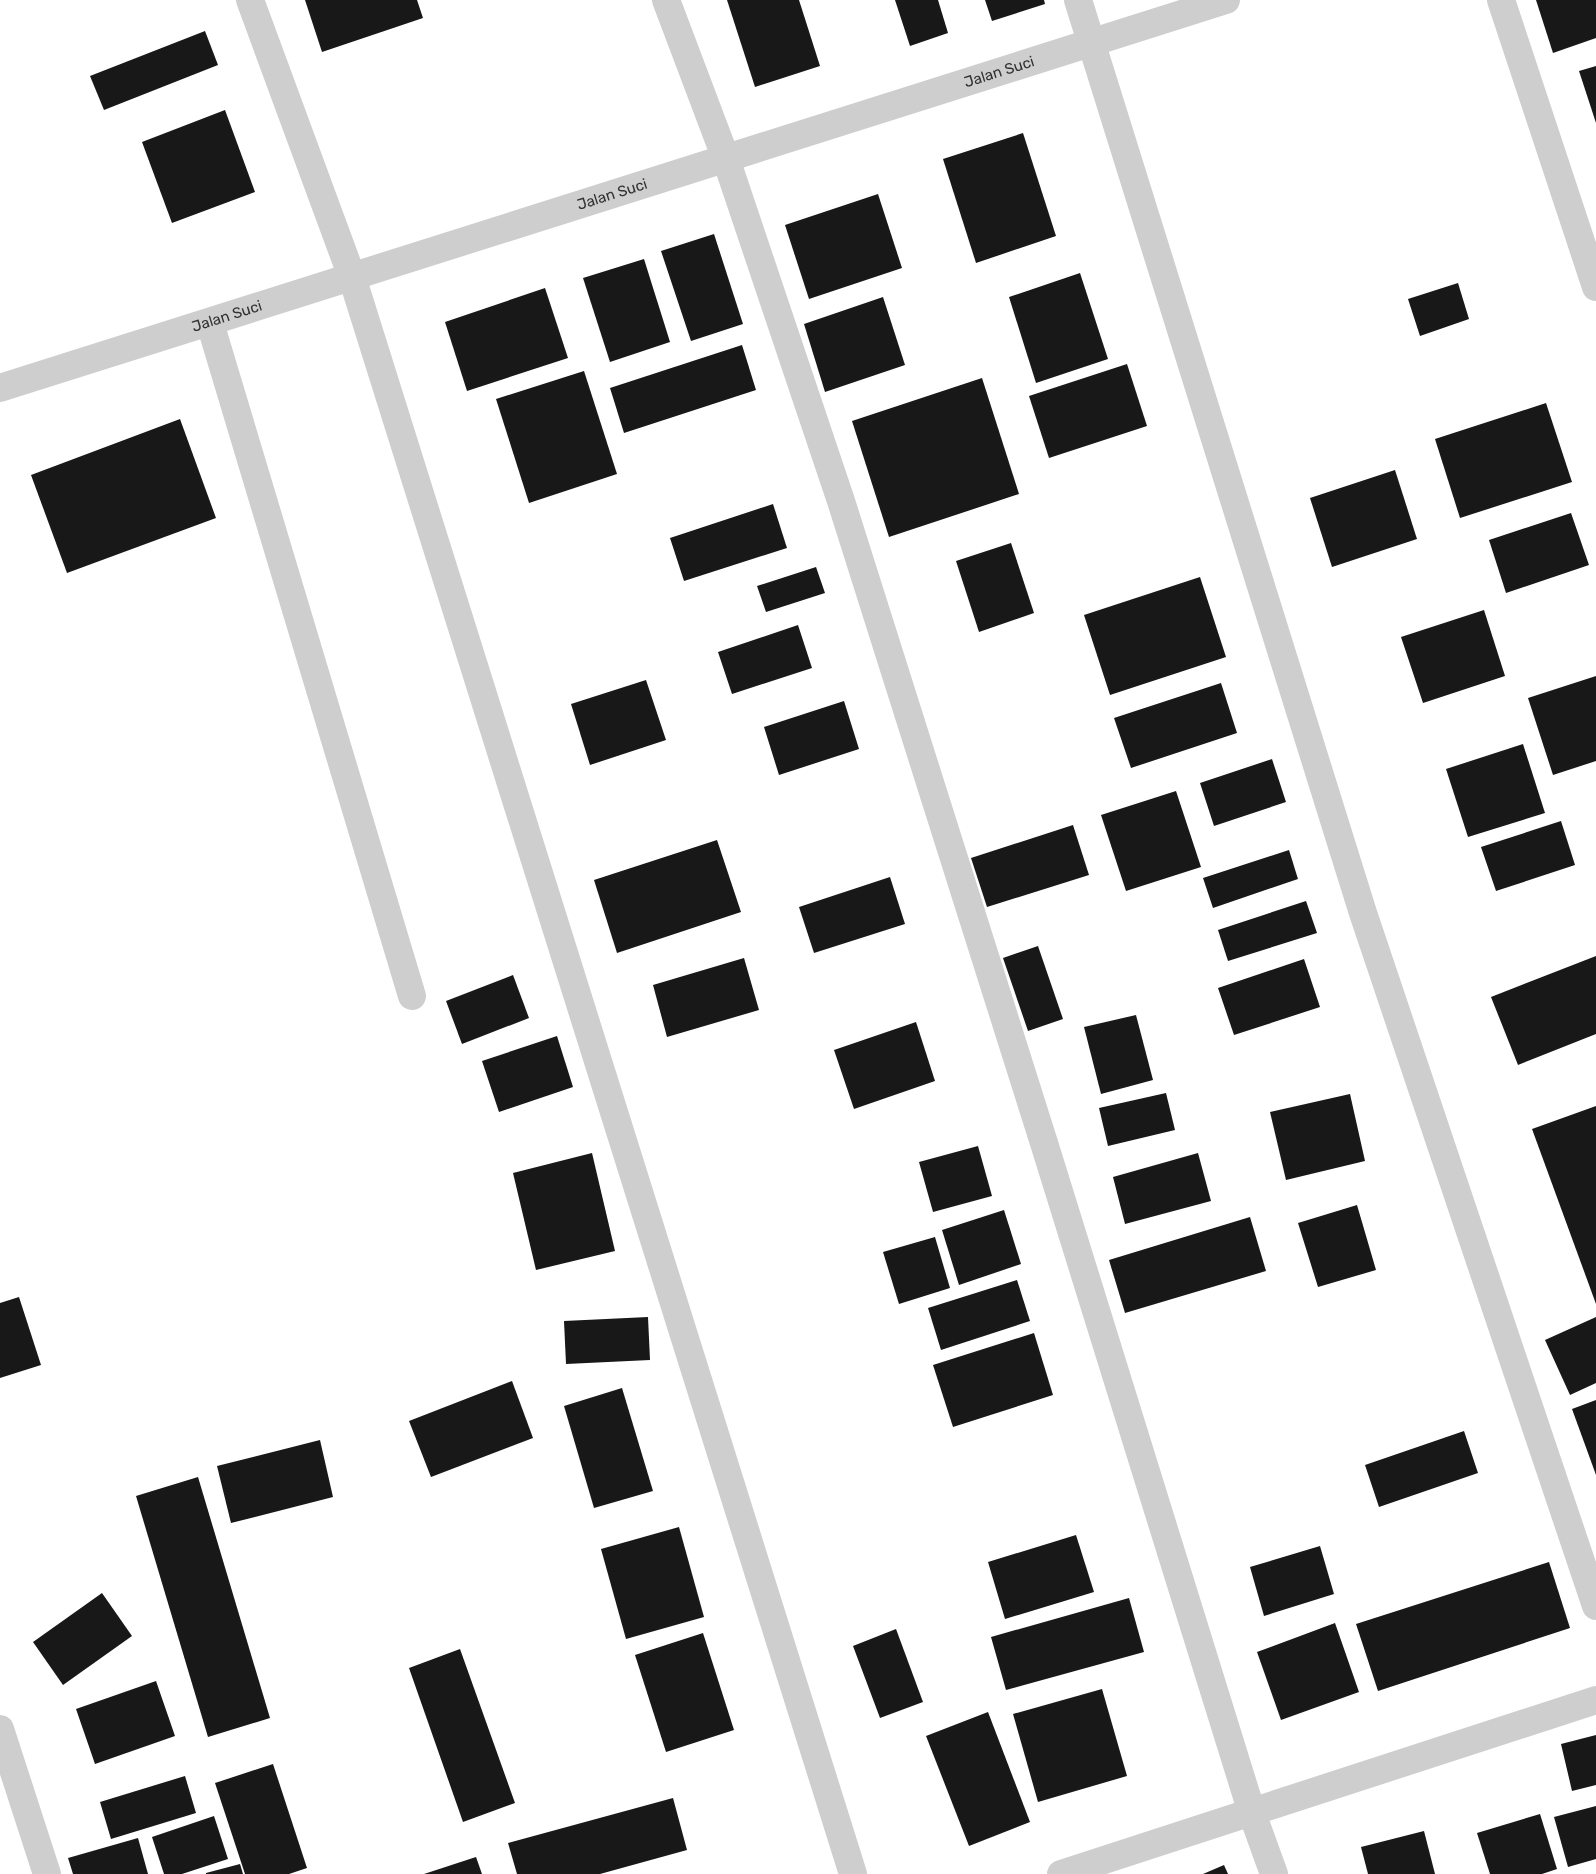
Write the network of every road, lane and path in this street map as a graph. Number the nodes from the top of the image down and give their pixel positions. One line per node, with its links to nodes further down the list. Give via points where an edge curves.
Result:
1 (250, 0): 8 (street)
2 (666, 0): 7 (street)
3 (1078, 0): 6 (street)
4 (1226, 0): 6 (street, Jalan Suci)
5 (1501, 0): 9 (street)
6 (1091, 43): 7 (street, Jalan Suci); 13 (street, via 1363,912)
7 (726, 158): 8 (street, Jalan Suci); 16 (street, via 844,511)
8 (352, 277): 10 (street, Jalan Suci); 18 (street)
9 (1596, 287)
10 (210, 323): 11 (street, Jalan Suci); 12 (street)
11 (0, 388)
12 (412, 996)
13 (1596, 1606)
14 (1596, 1700): 16 (street)
15 (0, 1729): 17 (street)
16 (1252, 1813): 19 (street); 20 (street)
17 (47, 1874)
18 (853, 1874)
19 (1061, 1874)
20 (1274, 1874)

